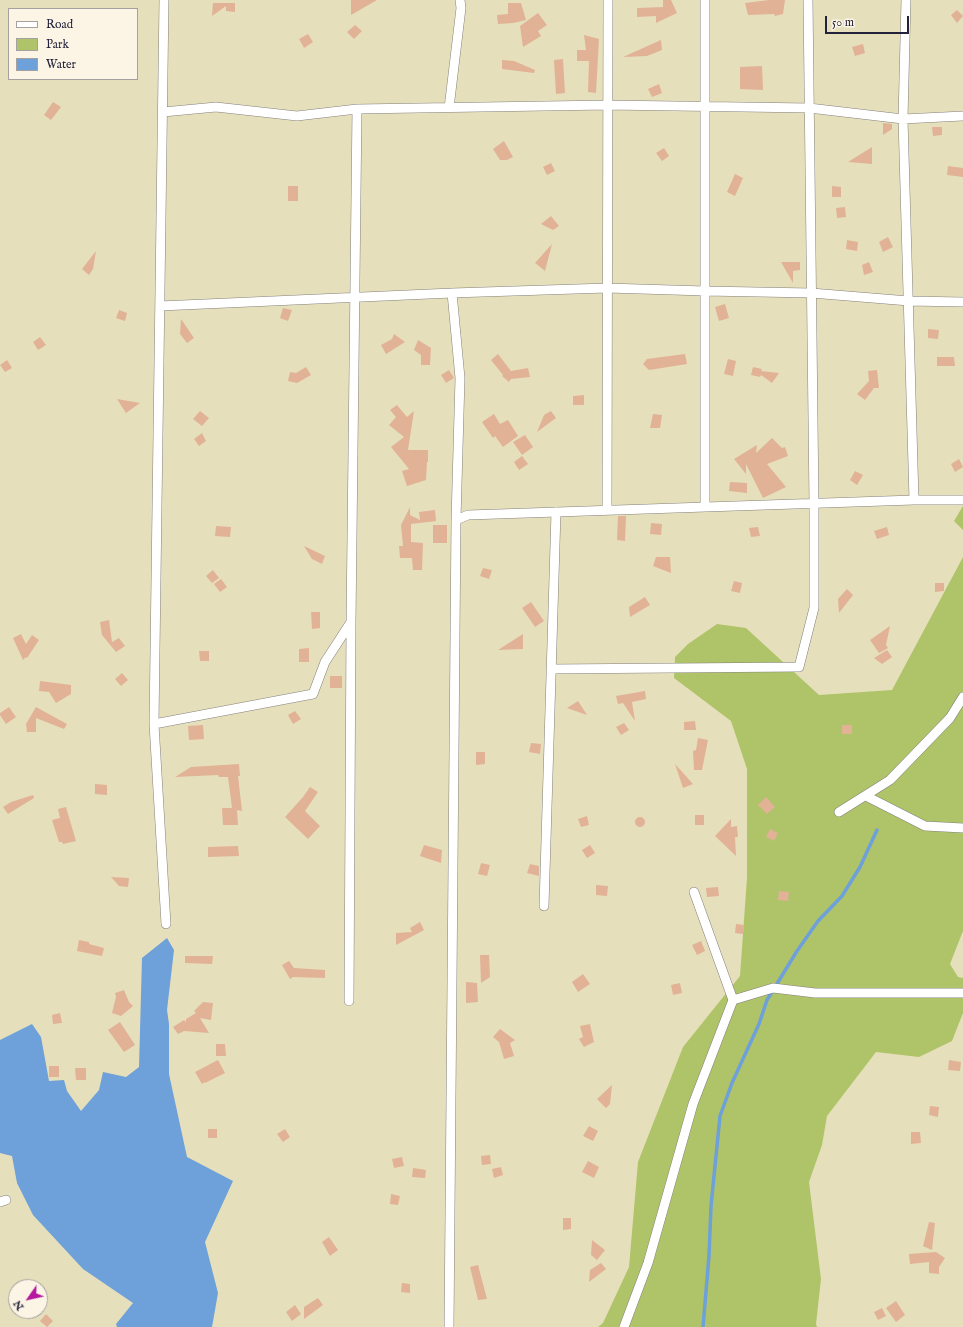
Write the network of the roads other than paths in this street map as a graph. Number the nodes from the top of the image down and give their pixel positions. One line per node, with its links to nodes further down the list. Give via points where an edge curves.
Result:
1 (164, 0): 12 (street)
2 (460, 0): 9 (street)
3 (608, 0): 7 (street)
4 (705, 0): 8 (street)
5 (808, 0): 10 (street)
6 (906, 0): 14 (street)
7 (608, 105): 8 (street); 9 (street); 15 (street)
8 (706, 106): 10 (street); 16 (street)
9 (449, 108): 11 (street)
10 (809, 108): 14 (street); 18 (street)
11 (357, 109): 12 (street, via 297,116 216,107); 19 (street)
12 (163, 112): 22 (street)
13 (963, 116): 14 (street)
14 (903, 119): 20 (street)
15 (607, 288): 16 (street); 17 (street); 27 (street)
16 (706, 292): 18 (street); 26 (street)
17 (452, 293): 19 (street); 29 (street, via 460,378)
18 (811, 293): 20 (street); 25 (street)
19 (354, 298): 22 (street); 30 (street)
20 (909, 301): 21 (street); 23 (street)
21 (963, 302)
22 (160, 306): 33 (street)
23 (914, 500): 24 (street); 25 (street)
24 (963, 500)
25 (814, 504): 26 (street); 31 (street, via 814,608 799,667)
26 (705, 507): 27 (street)
27 (607, 510): 28 (street)
28 (556, 512): 29 (street, via 468,515); 31 (street)
29 (456, 520): 43 (street)
30 (351, 622): 33 (street, via 325,662 313,694); 42 (street)
31 (551, 668): 38 (street)
32 (963, 697): 34 (street, via 950,718 890,780)
33 (154, 724): 39 (street)
34 (866, 796): 35 (street); 36 (street, via 925,826)
35 (839, 812)
36 (963, 828)
37 (694, 892): 41 (street)
38 (544, 906)
39 (166, 924)
40 (963, 993): 41 (street, via 815,993 773,988)
41 (733, 1000): 44 (street, via 693,1104 648,1263)
42 (349, 1001)
43 (449, 1327)
44 (624, 1327)

